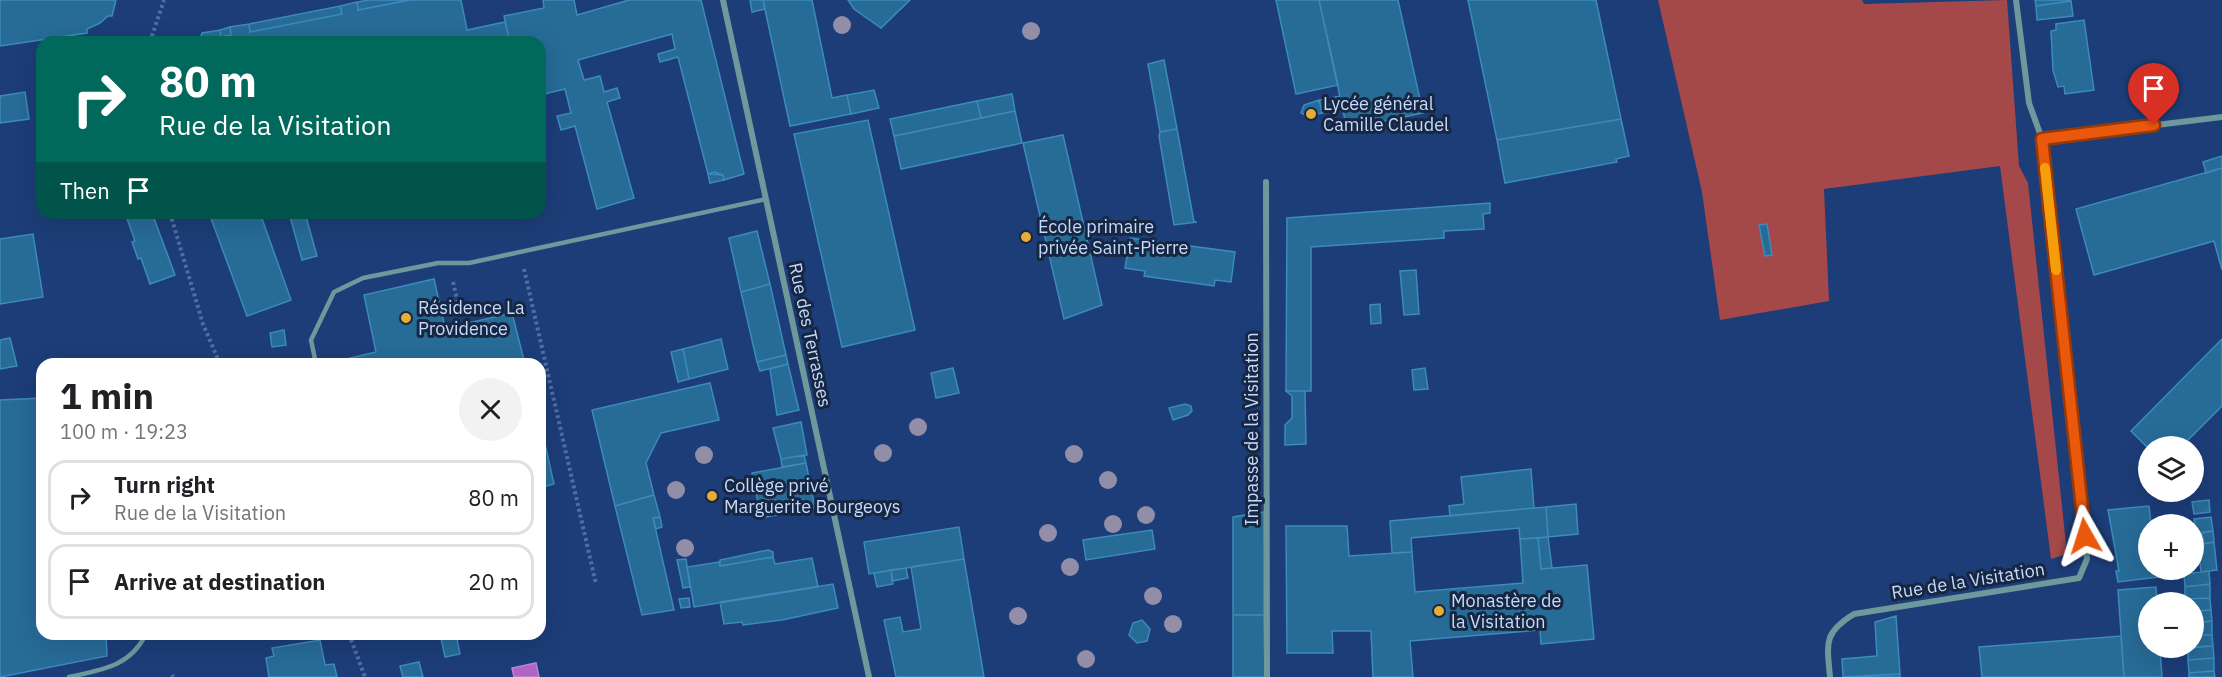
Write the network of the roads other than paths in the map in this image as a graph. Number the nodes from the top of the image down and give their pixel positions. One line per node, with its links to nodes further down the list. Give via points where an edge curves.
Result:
1 (723, 0): 6 (street, Rue des Terrasses)
2 (2016, 0): 4 (street, Rue de la Visitation, via 2029,103)
3 (2222, 117): 4 (street)
4 (2042, 139): 12 (street, Rue de la Visitation, via 2087,559 2079,579 1854,614 1835,626 1827,646)
5 (1266, 182): 11 (street, Impasse de la Visitation)
6 (766, 198): 7 (lane, via 469,263 438,263 363,278 334,292 311,340); 10 (street, Rue des Terrasses)
7 (315, 358)
8 (143, 640): 9 (lane, via 112,668)
9 (69, 677)
10 (869, 677)
11 (1267, 677)
12 (1830, 677)

